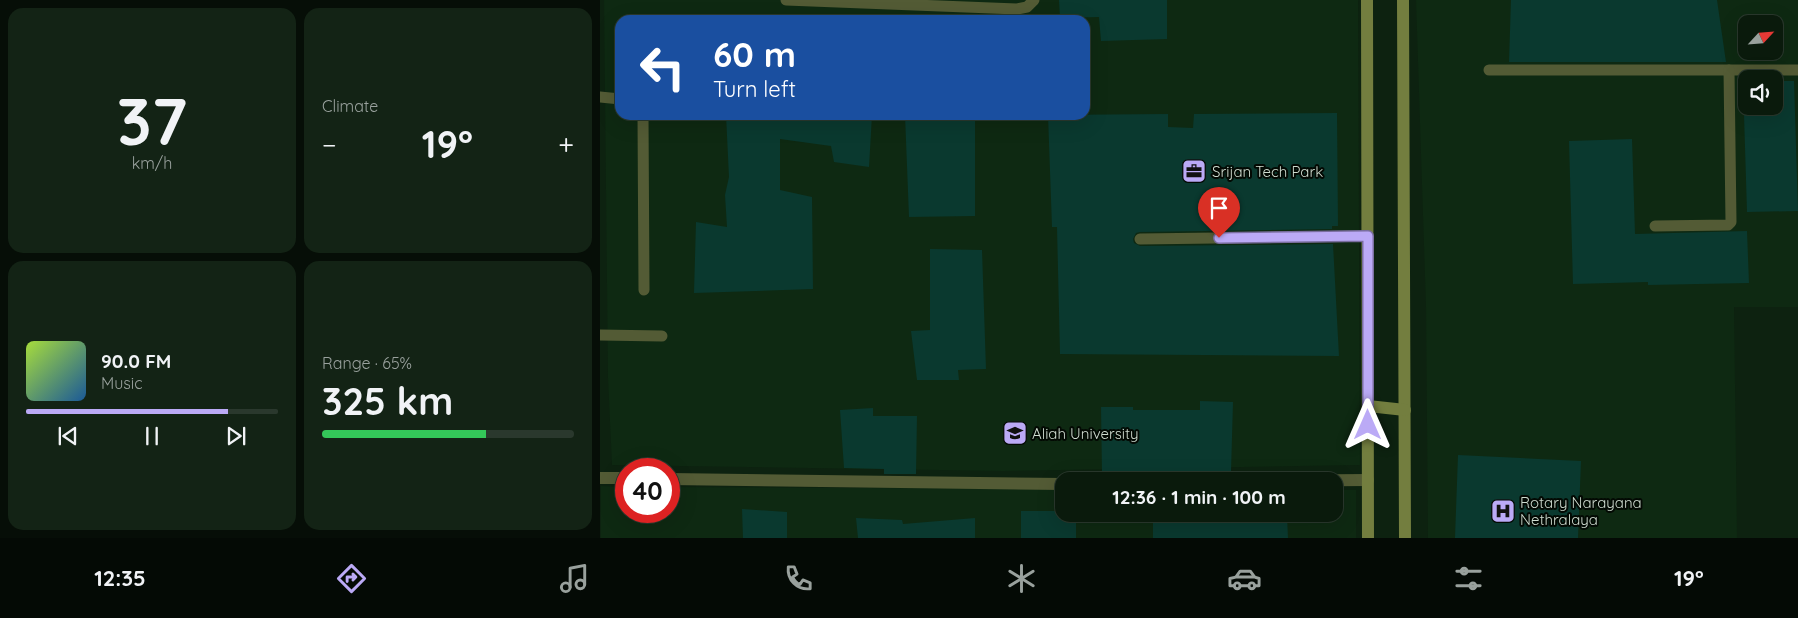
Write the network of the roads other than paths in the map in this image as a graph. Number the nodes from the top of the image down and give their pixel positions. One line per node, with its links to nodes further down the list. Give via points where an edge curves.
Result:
1 (786, 0): 5 (lane)
2 (1034, 0): 5 (lane, via 1027,7 1017,9)
3 (1367, 0): 13 (street)
4 (1403, 0): 19 (street)
5 (865, 2)
6 (1489, 70): 7 (lane)
7 (1729, 70): 8 (lane); 12 (lane, via 1733,219 1728,225)
8 (1798, 70)
9 (600, 97): 10 (lane)
10 (615, 98)
11 (643, 120): 15 (lane)
12 (1655, 226)
13 (1368, 236): 14 (lane); 18 (street)
14 (1140, 239)
15 (644, 290)
16 (600, 334): 17 (lane)
17 (662, 336)
18 (1368, 406): 19 (street); 24 (street)
19 (1405, 410): 27 (street)
20 (600, 478): 21 (street)
21 (615, 478)
22 (680, 479): 25 (street)
23 (1343, 480): 24 (street)
24 (1368, 480): 26 (street)
25 (1055, 484)
26 (1368, 538)
27 (1405, 538)

